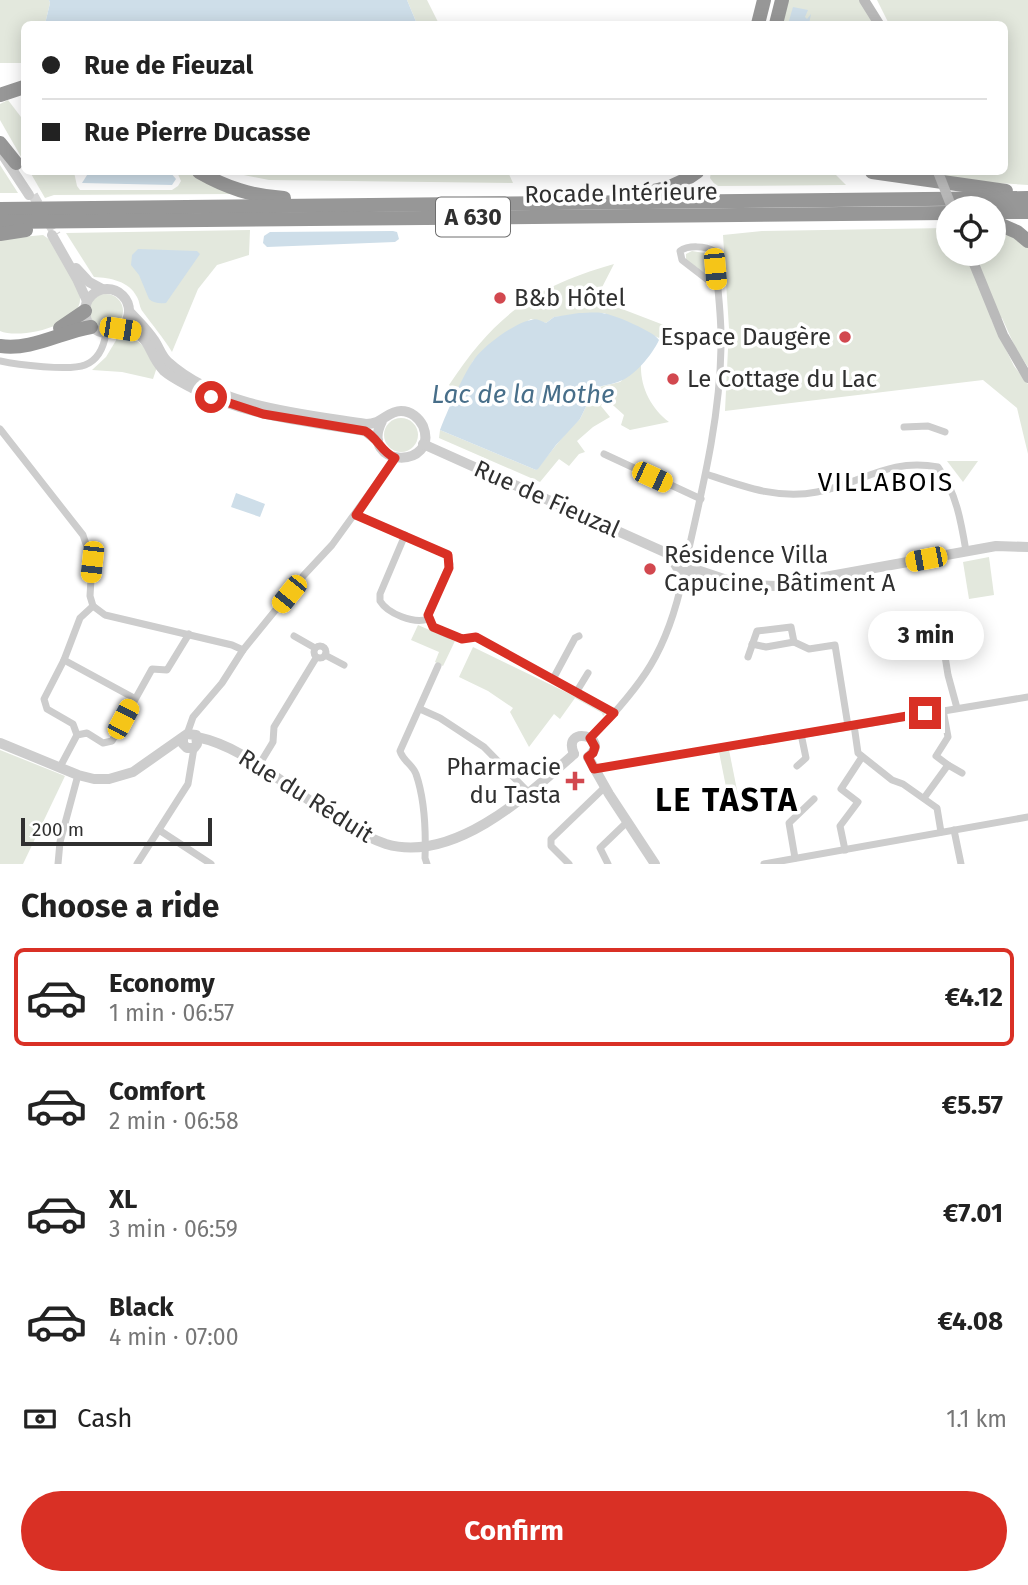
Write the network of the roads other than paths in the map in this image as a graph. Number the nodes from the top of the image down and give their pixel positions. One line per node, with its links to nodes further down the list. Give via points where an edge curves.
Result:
1 (764, 0): 4 (highway)
2 (782, 0): 5 (highway)
3 (864, 0): 6 (main road)
4 (759, 21)
5 (777, 21)
6 (877, 21)
7 (21, 89): 8 (highway)
8 (3, 96)
9 (0, 135): 12 (street)
10 (0, 143): 12 (highway)
11 (0, 151): 14 (street, via 31,195)
12 (16, 163): 13 (street)
13 (21, 174)
14 (22, 175)
15 (204, 175): 23 (highway, via 264,197)
16 (692, 175): 22 (highway, via 650,193)
17 (891, 175): 19 (highway)
18 (939, 175): 20 (main road, bridge)
19 (1028, 192)
20 (947, 196)
21 (1028, 198): 22 (highway, A 630)
22 (541, 204): 23 (highway, A 630)
23 (428, 205): 24 (highway, A 630)
24 (0, 209)
25 (1006, 212): 26 (highway)
26 (1028, 212)
27 (869, 213): 28 (highway, Rocade Intérieure / A 630); 29 (highway); 30 (highway, Rocade Intérieure / A 630)
28 (936, 213)
29 (936, 218)
30 (77, 221): 31 (highway, Rocade Intérieure / A 630); 33 (highway, via 63,228)
31 (0, 222)
32 (1006, 227): 34 (highway)
33 (0, 234)
34 (1028, 241)
35 (975, 266): 46 (main road, via 1014,357)
36 (717, 287): 36 (street, via 682,260 680,251 712,249); 55 (street, via 720,374)
37 (102, 289): 38 (street, via 93,293); 38 (street, via 83,276 54,235); 39 (street, via 123,296)
38 (86, 306): 40 (street); 43 (highway, via 62,326 29,339)
39 (129, 311): 41 (street); 47 (street, via 164,359 215,390 296,413 366,424)
40 (91, 327): 42 (street); 44 (highway, via 22,346)
41 (120, 329): 42 (street); 51 (street, via 134,331 149,343 164,371 211,397 263,414 365,431)
42 (106, 333): 45 (street, via 98,355 80,366)
43 (0, 338)
44 (0, 346)
45 (0, 360)
46 (1028, 378)
47 (382, 421): 51 (street); 52 (street, via 401,411 415,416 424,429)
48 (904, 427): 50 (street, via 928,426)
49 (0, 429): 63 (street, via 83,535 92,562)
50 (944, 432)
51 (378, 441): 54 (street, via 384,452)
52 (423, 444): 54 (street, via 415,455); 61 (street, Rue de Fieuzal)
53 (604, 454): 56 (street)
54 (395, 458): 57 (street)
55 (706, 474): 56 (street); 60 (street, via 756,491 794,494 834,488 903,464 938,467 955,500)
56 (701, 499): 61 (street)
57 (356, 515): 58 (street); 72 (street)
58 (405, 535): 64 (street, via 450,559); 64 (street, via 380,601 416,622)
59 (1028, 547): 60 (street)
60 (965, 551): 62 (street, via 775,586 742,585)
61 (681, 553): 62 (street); 62 (street, via 677,569)
62 (690, 570): 87 (street, via 658,655)
63 (93, 606): 66 (street, via 105,615); 76 (street, via 80,618)
64 (428, 619): 80 (street, via 433,627 462,639 476,637)
65 (943, 627): 84 (street)
66 (189, 634): 72 (street); 83 (street, via 167,670 152,669)
67 (295, 636): 71 (street)
68 (579, 636): 80 (street)
69 (794, 642): 70 (street, via 766,647); 70 (street, via 791,627 757,631); 88 (street, via 809,649 835,645)
70 (752, 644): 74 (street)
71 (315, 648): 73 (street, via 322,647); 75 (street)
72 (243, 650): 92 (street, via 193,716)
73 (325, 654): 75 (street); 77 (street)
74 (748, 657)
75 (316, 658): 97 (street, via 274,727 273,742)
76 (64, 660): 83 (street); 90 (street, via 44,704 73,724)
77 (344, 665)
78 (438, 666): 85 (street)
79 (588, 673): 81 (street)
80 (553, 679): 81 (street)
81 (577, 691): 87 (street)
82 (1028, 697): 84 (street)
83 (134, 698): 90 (street, via 112,741 103,743 87,733)
84 (957, 708): 86 (street)
85 (420, 709): 105 (street, via 484,747); 113 (street, via 400,751 417,777 425,816)
86 (943, 710): 88 (street); 98 (street, via 948,737 936,755)
87 (614, 713): 91 (street)
88 (851, 725): 89 (street); 96 (street)
89 (801, 734): 99 (street, via 806,758); 101 (street)
90 (77, 735): 100 (street)
91 (590, 738): 94 (street, via 576,737); 95 (street, via 595,747)
92 (191, 741): 97 (street, Rue du Réduit, via 219,744); 103 (street, via 124,776 94,779); 110 (street, via 188,784)
93 (0, 743): 100 (street)
94 (575, 754): 95 (street); 105 (street, Rue du Réduit)
95 (588, 757): 101 (street)
96 (862, 757): 106 (street); 114 (street, via 841,789 858,802 840,826)
97 (259, 765): 113 (street, Rue du Réduit, via 371,838 401,848)
98 (948, 765): 102 (street); 106 (street)
99 (797, 766)
100 (60, 767): 103 (street)
101 (594, 769): 104 (street)
102 (962, 773)
103 (78, 775): 117 (street)
104 (605, 788): 109 (street); 121 (street, via 551,839 551,846)
105 (529, 793): 113 (street, Rue du Réduit, via 474,831)
106 (924, 798): 112 (street, via 937,808)
107 (814, 799): 116 (street, via 789,822)
108 (1028, 817): 111 (street)
109 (627, 822): 122 (street, via 600,848); 123 (street)
110 (159, 830): 118 (street); 119 (street)
111 (954, 830): 112 (street); 126 (street)
112 (941, 832): 114 (street)
113 (425, 849): 120 (street)
114 (845, 850): 115 (street)
115 (827, 853): 116 (street); 125 (street)
116 (795, 858): 124 (street)
117 (58, 864)
118 (137, 864)
119 (211, 864)
120 (427, 864)
121 (569, 864)
122 (608, 864)
123 (655, 864)
124 (764, 864)
125 (829, 864)
126 (961, 864)

